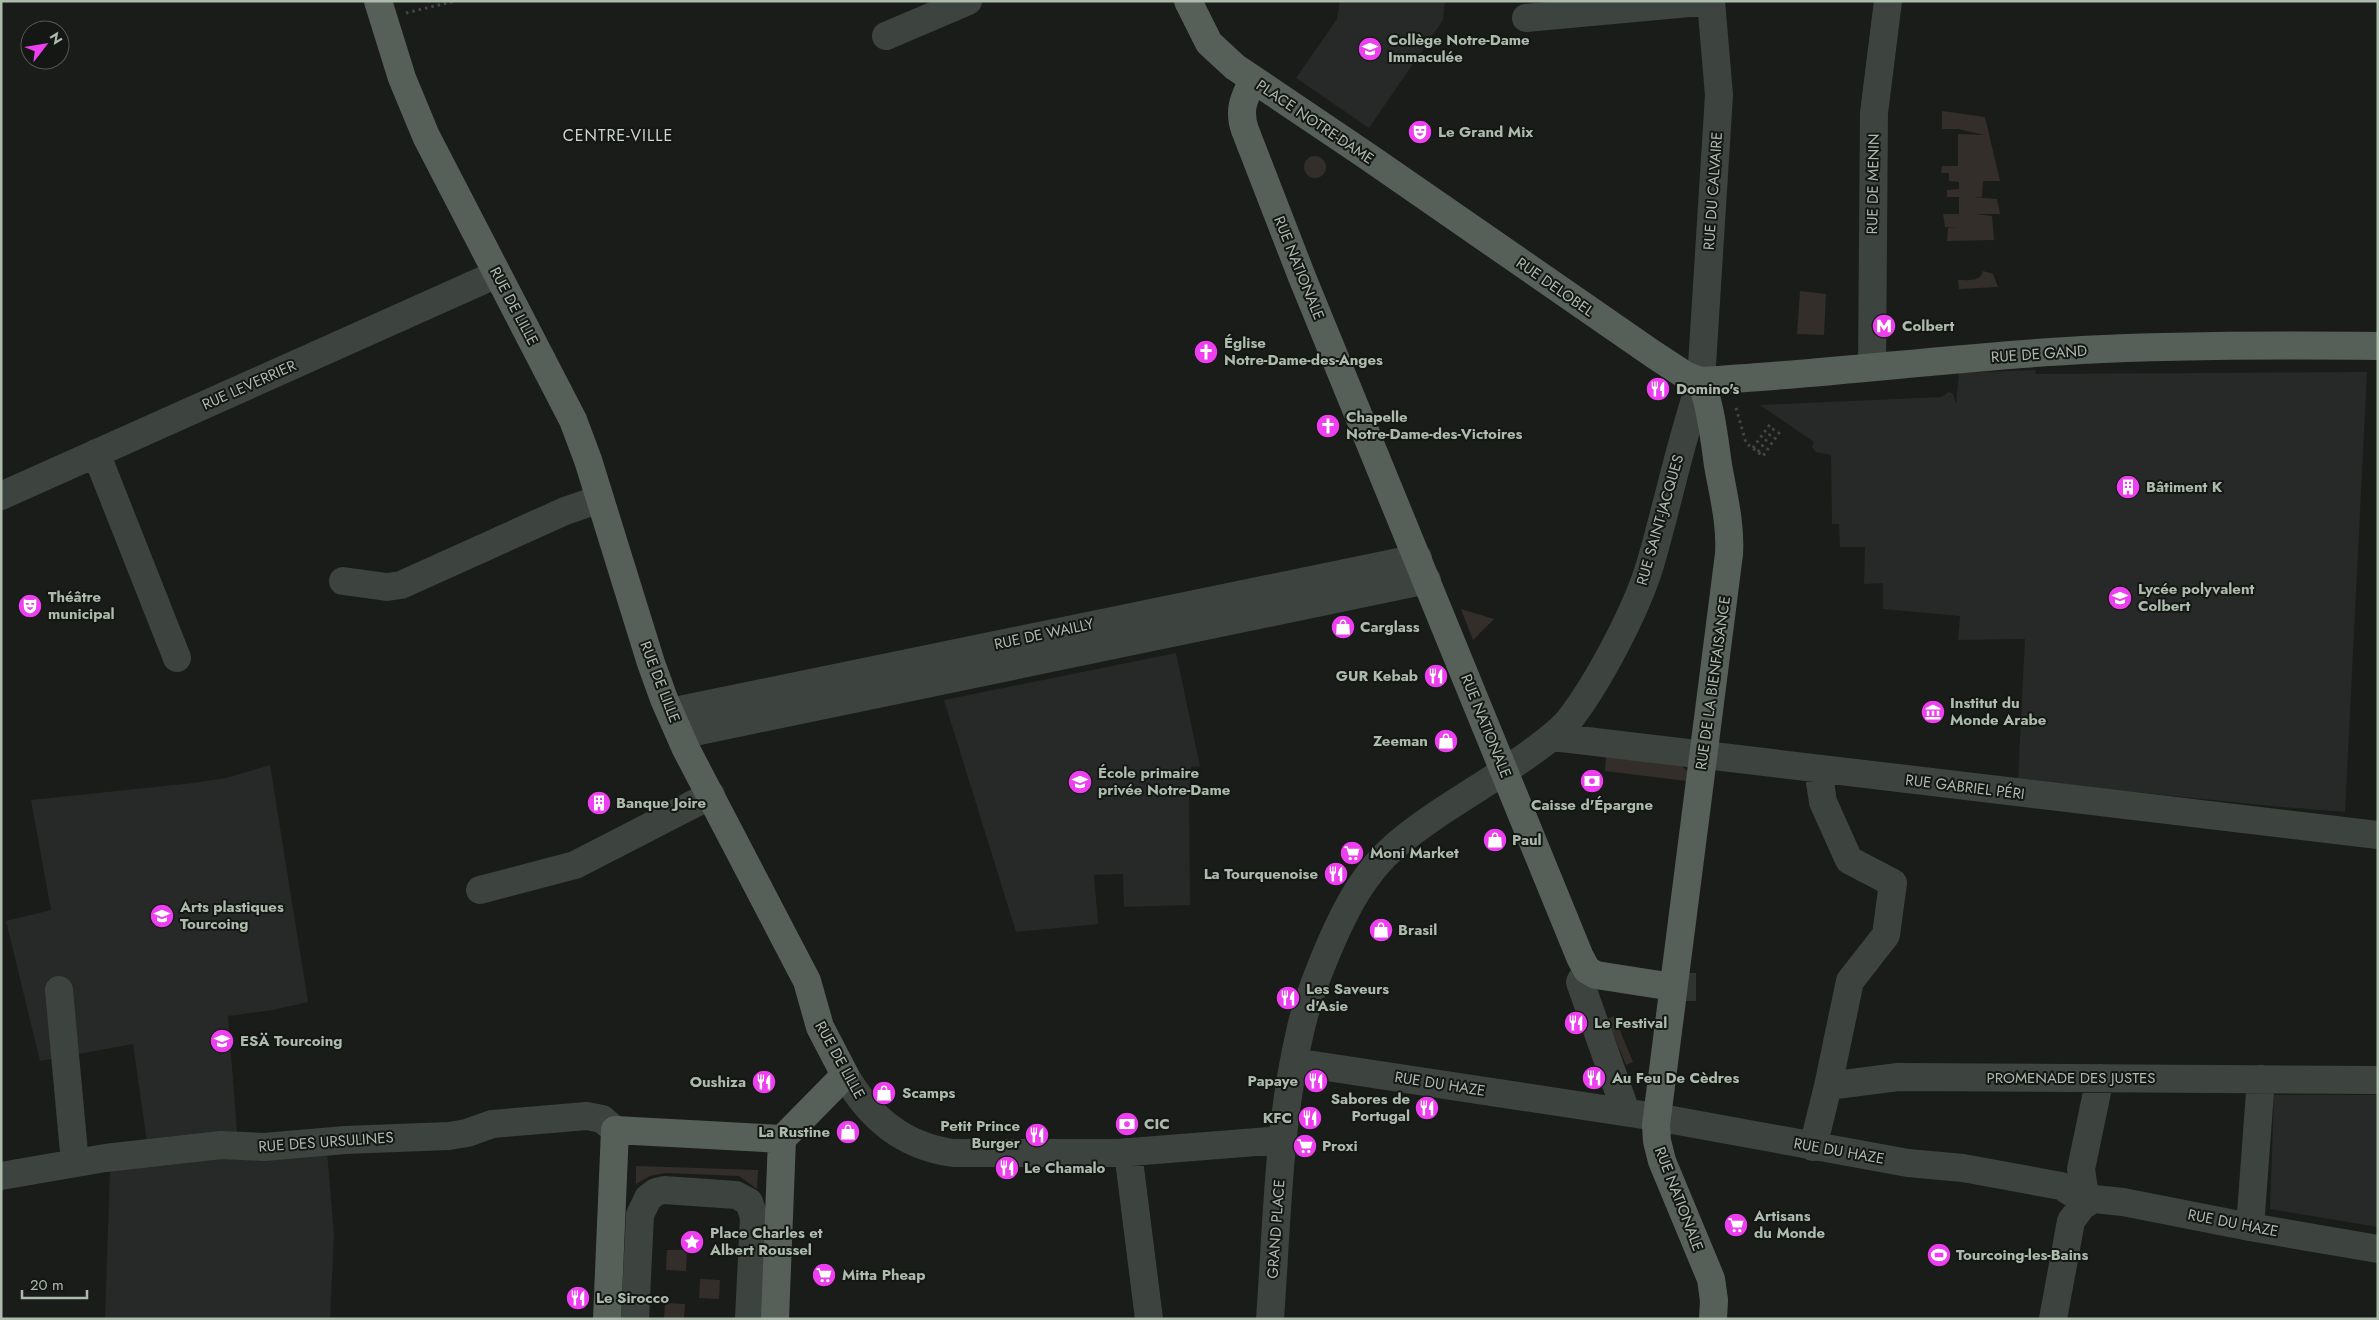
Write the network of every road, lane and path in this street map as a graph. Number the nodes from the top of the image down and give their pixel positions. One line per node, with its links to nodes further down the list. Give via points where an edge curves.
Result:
1 (454, 1): 6 (path)
2 (968, 1): 8 (street)
3 (1188, 1): 9 (main road, PLACE NOTRE-DAME, via 1206,38 1220,54)
4 (1711, 1): 7 (street); 14 (street, RUE DU CALVAIRE, via 1719,95)
5 (1888, 1): 13 (street, RUE DE MENIN, via 1874,113)
6 (381, 10): 11 (main road, RUE DE LILLE, via 418,118)
7 (1526, 18)
8 (886, 36)
9 (1253, 80): 10 (main road, PLACE NOTRE-DAME); 24 (main road, RUE NATIONALE, via 1242,106 1243,123 1302,277)
10 (1412, 187): 14 (main road, RUE DELOBEL, via 1652,354 1684,375)
11 (497, 274): 21 (street, RUE LEVERRIER); 23 (main road, RUE DE LILLE, via 570,412)
12 (2378, 346): 13 (main road, RUE DE GAND, via 2107,349)
13 (1872, 367): 14 (main road, RUE DE GAND, via 1821,374)
14 (1701, 381): 28 (street, RUE SAINT-JACQUES, via 1649,567 1636,602 1579,706); 29 (main road, RUE DE LA BIENFAISANCE, via 1711,419 1730,541)
15 (1738, 414): 19 (path, via 1746,443)
16 (1771, 423): 19 (path)
17 (1775, 427): 20 (path)
18 (1781, 430): 20 (path, via 1763,456)
19 (1753, 448): 20 (path)
20 (1758, 452)
21 (96, 453): 22 (street, RUE LEVERRIER); 26 (street)
22 (1, 496)
23 (600, 499): 25 (street, via 565,511 401,585 387,587); 27 (main road, RUE DE LILLE, via 650,663)
24 (1423, 569): 27 (street, RUE DE WAILLY); 31 (main road, RUE NATIONALE)
25 (344, 580)
26 (177, 658)
27 (675, 724): 32 (main road, RUE DE LILLE)
28 (1553, 737): 29 (street, RUE GABRIEL PÉRI); 31 (street, RUE SAINT-JACQUES)
29 (1704, 756): 30 (street, RUE GABRIEL PÉRI); 36 (main road, RUE DE LA BIENFAISANCE)
30 (1818, 769): 33 (street, RUE GABRIEL PÉRI); 43 (street, via 1823,802 1848,860 1893,883 1886,934 1850,981)
31 (1504, 772): 35 (main road, RUE NATIONALE); 38 (street, RUE SAINT-JACQUES, via 1410,833 1364,880 1341,919 1320,969 1300,1031)
32 (711, 795): 34 (street, via 575,864); 39 (main road, RUE DE LILLE, via 807,981 820,1027)
33 (2378, 835)
34 (480, 890)
35 (1587, 970): 36 (main road, via 1602,977); 44 (street, via 1580,982)
36 (1679, 987): 45 (main road, RUE NATIONALE)
37 (59, 990): 51 (street)
38 (1294, 1062): 44 (street, RUE DU HAZE); 47 (street, RUE SAINT-JACQUES)
39 (846, 1074): 48 (main road); 50 (street, RUE DE LILLE, via 860,1100 875,1116 894,1131 931,1150 953,1153)
40 (2100, 1078): 41 (street, PROMENADE DES JUSTES); 43 (street, PROMENADE DES JUSTES, via 1898,1077); 53 (street, via 2081,1169)
41 (2261, 1080): 42 (street, PROMENADE DES JUSTES); 54 (street)
42 (2378, 1080)
43 (1828, 1086): 49 (street)
44 (1626, 1112): 45 (street, RUE DU HAZE)
45 (1656, 1116): 49 (street, RUE DU HAZE); 62 (main road, RUE NATIONALE, via 1662,1161 1711,1279)
46 (615, 1130): 48 (main road); 51 (street, RUE DES URSULINES, via 602,1119 587,1116 492,1124 449,1136 264,1147 221,1145); 56 (main road)
47 (1283, 1133): 50 (street); 61 (street, GRAND PLACE)
48 (782, 1139): 59 (main road)
49 (1813, 1147): 53 (street, RUE DU HAZE, via 1916,1164 1963,1168 2061,1186)
50 (1123, 1152): 60 (street)
51 (74, 1163): 52 (street, RUE DES URSULINES)
52 (1, 1176)
53 (2086, 1202): 54 (street, RUE DU HAZE, via 2099,1198); 63 (street, via 2074,1216 2069,1229)
54 (2250, 1227): 55 (street, RUE DU HAZE)
55 (2378, 1249)
56 (607, 1319)
57 (635, 1319): 58 (street, via 640,1210 652,1195 664,1190 736,1195 749,1202 754,1217)
58 (749, 1319)
59 (775, 1319)
60 (1149, 1319)
61 (1270, 1319)
62 (1713, 1319)
63 (2053, 1319)

